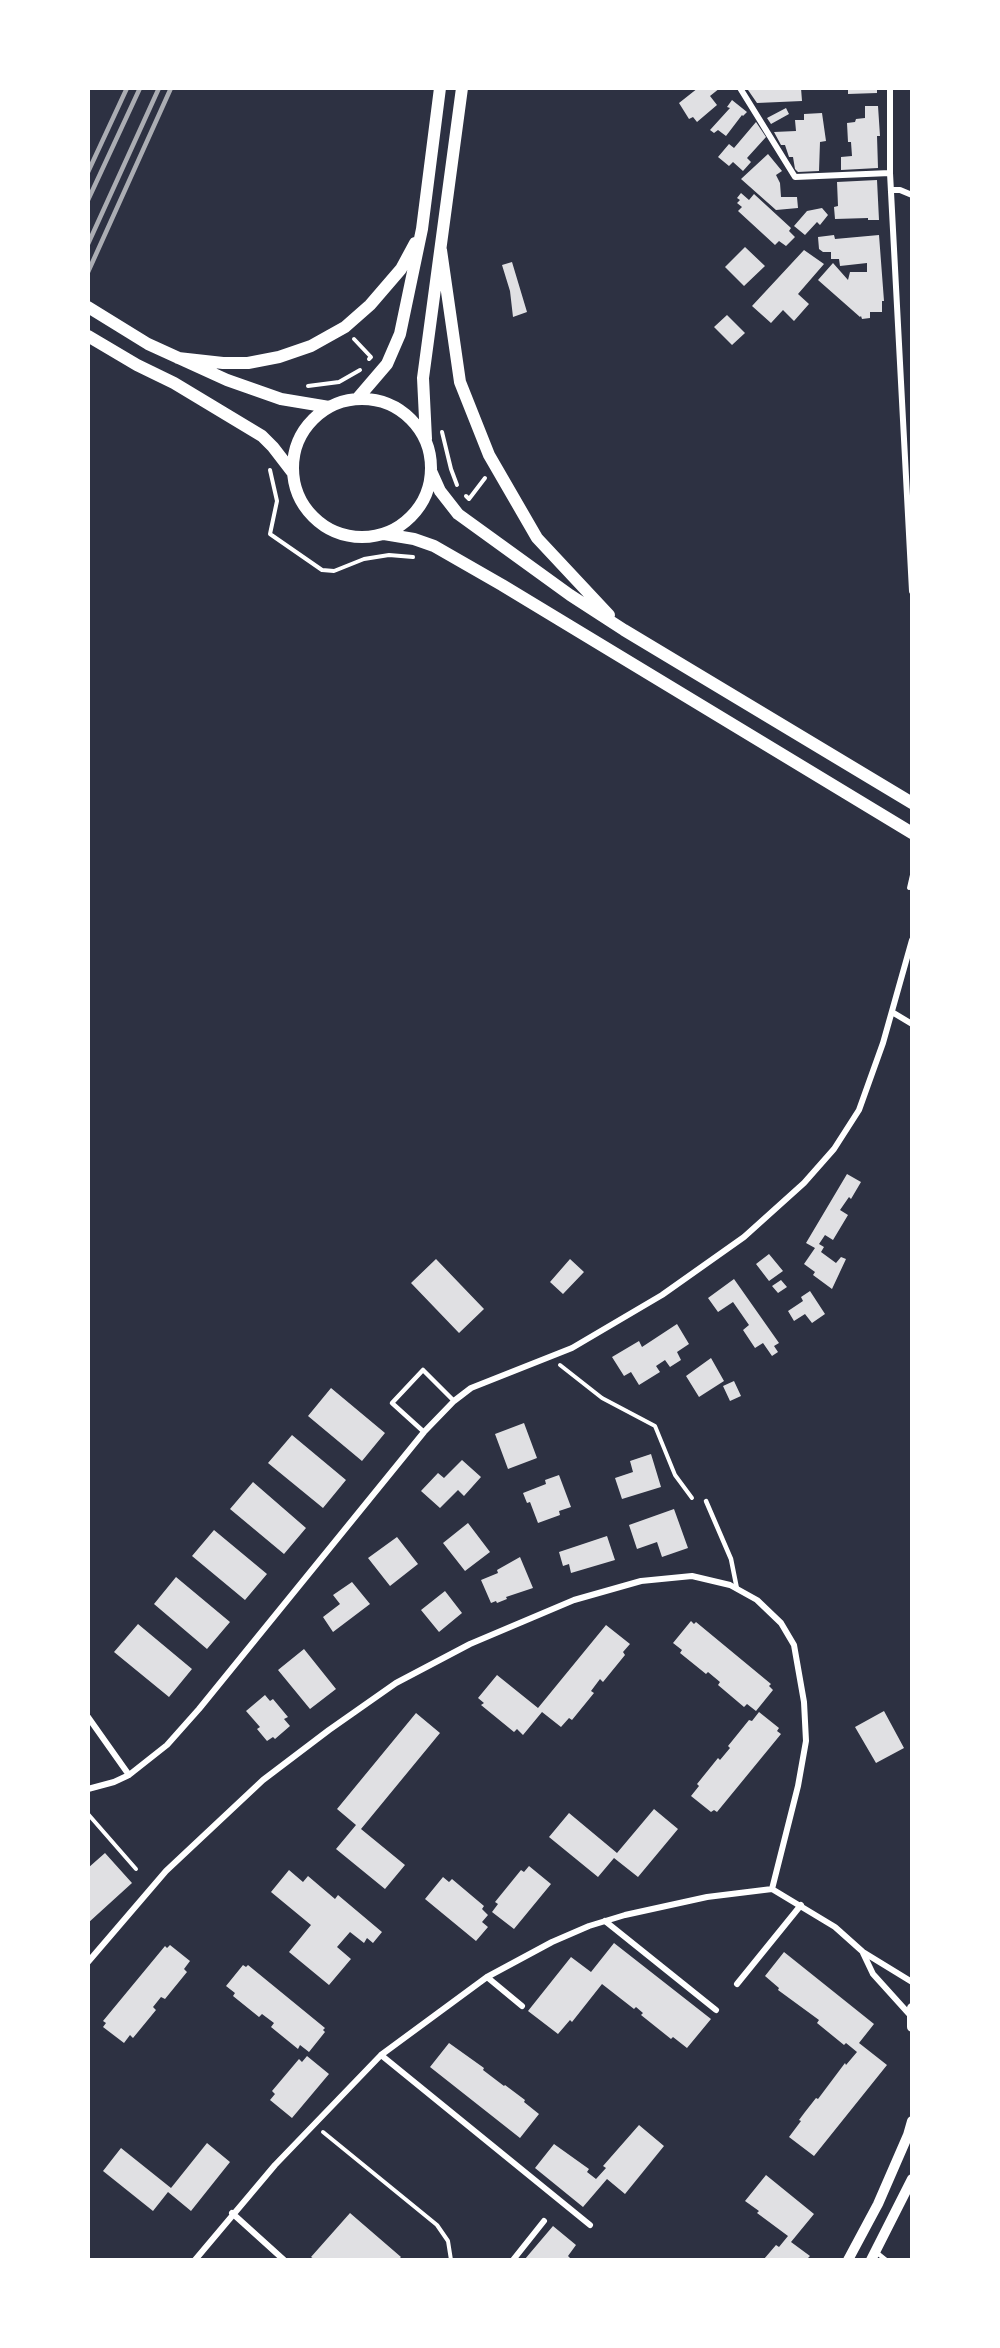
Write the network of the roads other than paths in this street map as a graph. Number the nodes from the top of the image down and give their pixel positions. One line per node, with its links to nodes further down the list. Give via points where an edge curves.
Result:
1 (440, 88): 8 (main road)
2 (462, 88): 9 (main road)
3 (740, 88): 5 (street, via 795,177)
4 (890, 88): 5 (street)
5 (890, 173): 6 (street)
6 (891, 190): 7 (street); 19 (street)
7 (912, 195)
8 (422, 229): 12 (main road, via 401,269 370,305 345,327 311,346 248,363); 13 (main road, via 400,333 387,364)
9 (441, 250): 15 (main road, via 423,378); 20 (main road, via 460,382 489,455 537,538)
10 (88, 307): 12 (main road)
11 (88, 336): 17 (main road, via 262,436)
12 (178, 358): 14 (main road, via 281,399)
13 (357, 399): 14 (main road); 15 (main road, via 374,400 398,410 417,426)
14 (329, 407): 17 (main road, via 302,435)
15 (426, 441): 16 (main road)
16 (431, 471): 18 (main road, via 422,502 412,516); 20 (main road, via 440,491 458,514)
17 (293, 472): 18 (main road, via 303,504 326,527 357,537)
18 (384, 534): 22 (main road, via 434,546)
19 (912, 591)
20 (624, 630): 21 (main road)
21 (912, 803)
22 (912, 833)
23 (912, 940): 24 (street)
24 (892, 1012): 25 (street); 26 (street, via 859,1110 834,1149 804,1183 744,1236 662,1295 572,1348 471,1388)
25 (912, 1024)
26 (454, 1401): 27 (street); 27 (lane, via 423,1370 392,1403)
27 (424, 1432): 31 (street, via 199,1709 167,1744)
28 (706, 1501): 29 (lane, via 731,1559)
29 (737, 1589): 33 (street, via 757,1600 782,1623 794,1645 804,1702 806,1741); 37 (street, via 692,1576 641,1581 574,1600 470,1644 396,1683 263,1780 166,1871)
30 (88, 1717): 31 (street)
31 (129, 1776): 32 (street)
32 (88, 1789)
33 (772, 1889): 34 (street); 35 (street, via 707,1897)
34 (801, 1905): 36 (street, via 835,1927); 40 (street)
35 (605, 1921): 38 (street, via 552,1942); 42 (street)
36 (862, 1952): 39 (street); 43 (street, via 873,1974)
37 (88, 1962)
38 (487, 1977): 41 (street); 45 (street)
39 (912, 1982)
40 (737, 1984)
41 (522, 2006)
42 (716, 2010)
43 (911, 2011): 44 (street)
44 (912, 2027)
45 (381, 2055): 48 (street); 50 (street)
46 (912, 2121): 55 (street, via 878,2204)
47 (912, 2180): 51 (street)
48 (232, 2213): 52 (street); 53 (street)
49 (544, 2221): 54 (street)
50 (590, 2225)
51 (874, 2256): 56 (lane)
52 (195, 2259)
53 (284, 2259)
54 (513, 2259)
55 (848, 2259)
56 (886, 2259)

